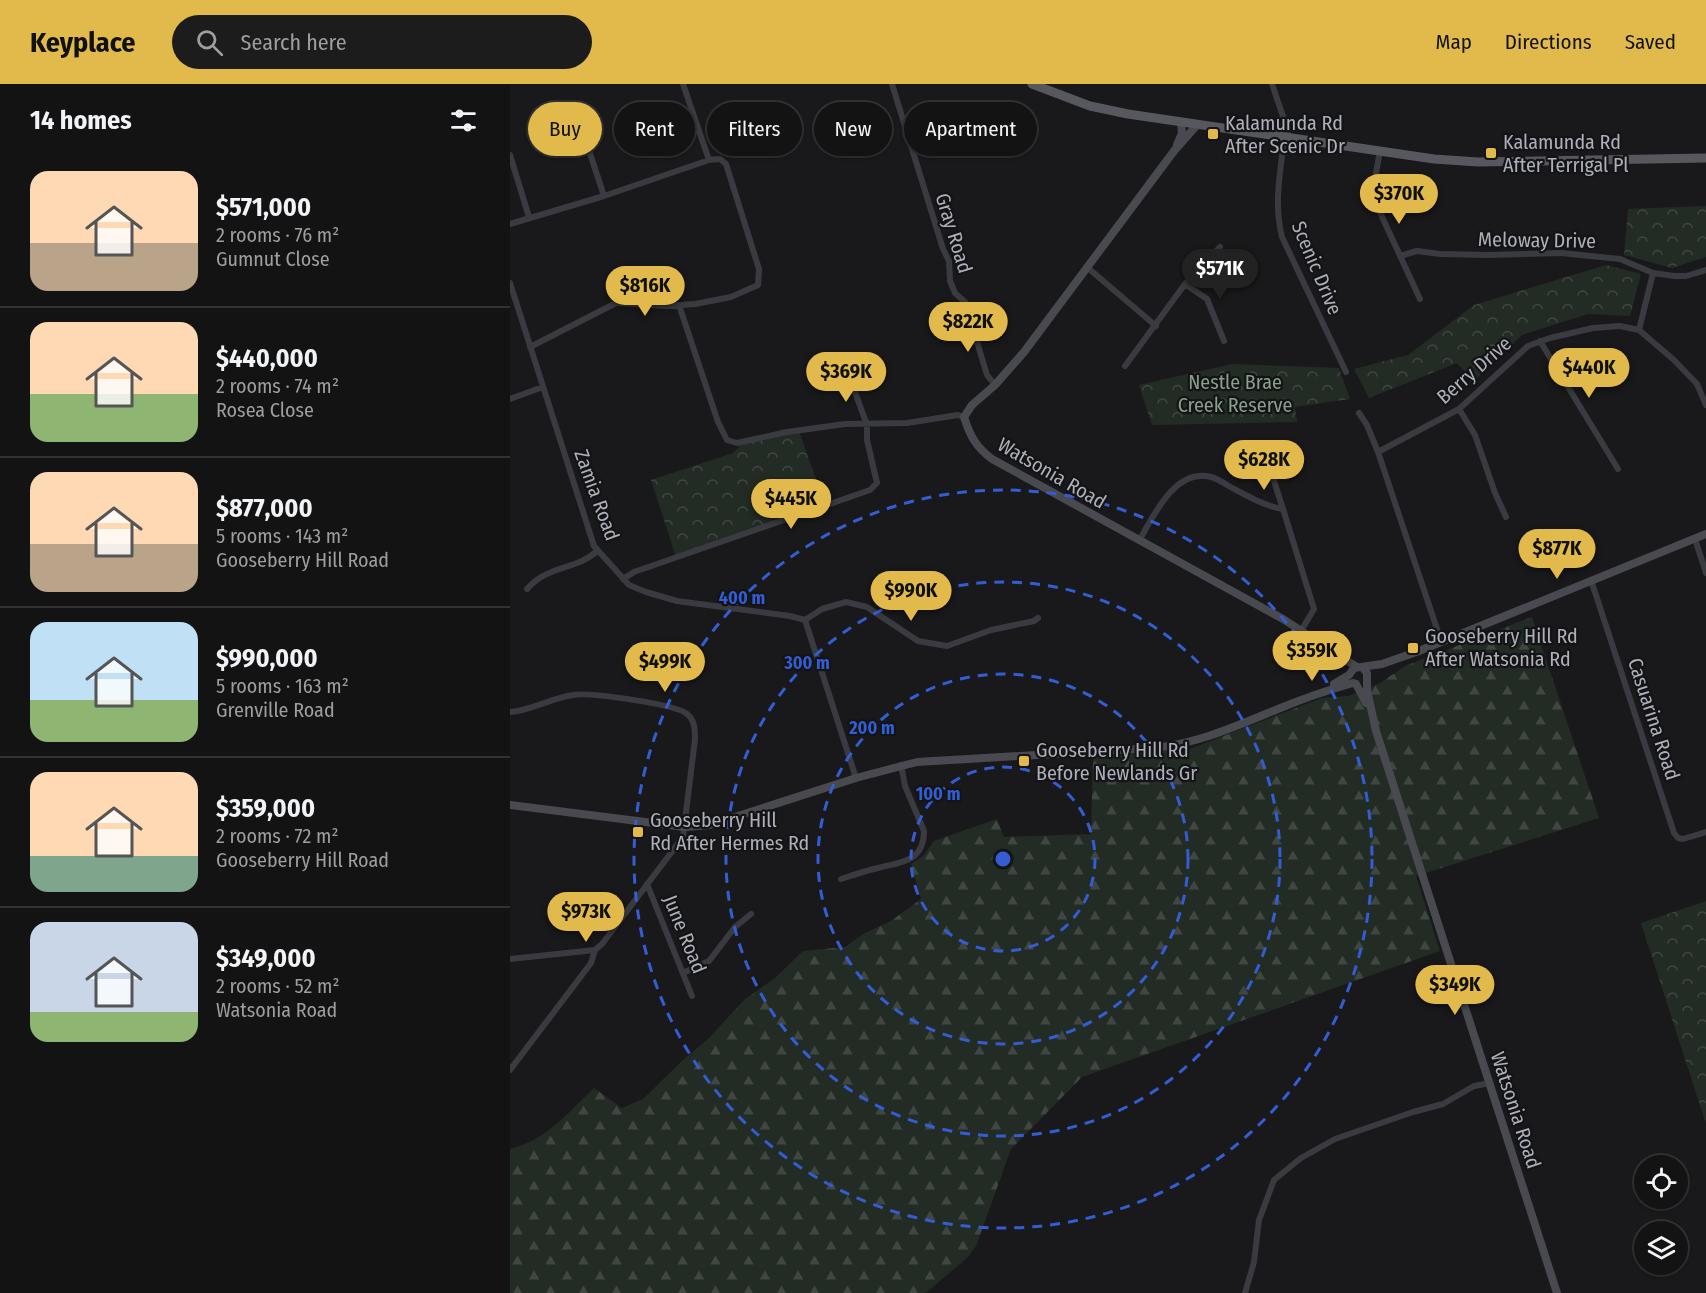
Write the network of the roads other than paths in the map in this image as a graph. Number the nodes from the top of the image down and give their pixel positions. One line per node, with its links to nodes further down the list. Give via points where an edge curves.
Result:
1 (683, 84): 13 (street)
2 (892, 84): 34 (street, Gray Road, via 949,261 950,281 964,302 987,375)
3 (1032, 84): 5 (main road, via 1090,106)
4 (1272, 84): 7 (street, Scenic Drive, via 1283,116 1280,132)
5 (1181, 122): 6 (main road); 8 (street, via 1182,133)
6 (1197, 125): 7 (main road); 8 (street)
7 (1284, 137): 9 (main road); 32 (street, Scenic Drive, via 1277,193 1282,237)
8 (1174, 151): 19 (street)
9 (1380, 151): 12 (main road, via 1478,162); 18 (street, via 1372,195)
10 (510, 155): 15 (street)
11 (591, 156): 14 (street)
12 (1706, 158)
13 (709, 160): 14 (street); 25 (street, via 720,159 726,164 759,269 758,285 731,297)
14 (604, 196): 15 (street)
15 (529, 217): 16 (street)
16 (510, 224)
17 (1220, 247): 23 (street)
18 (1400, 256): 21 (street, Meloway Drive, via 1417,251 1476,255 1561,253 1620,259); 24 (street)
19 (1088, 268): 26 (street); 34 (street)
20 (1706, 270): 21 (street, Meloway Drive, via 1680,276)
21 (1653, 273): 27 (street)
22 (510, 283): 30 (street, Zamia Road)
23 (1185, 284): 26 (street); 28 (street, via 1207,300)
24 (1420, 299)
25 (679, 305): 30 (street, via 615,303); 41 (street, via 727,440 737,443 845,424)
26 (1156, 326): 31 (street)
27 (1639, 330): 29 (street, Berry Drive, via 1620,326 1593,328); 37 (street, via 1697,384)
28 (1224, 341)
29 (1540, 341): 38 (street, Berry Drive, via 1517,354); 44 (street)
30 (530, 347): 35 (street, Zamia Road)
31 (1125, 366)
32 (1346, 372)
33 (848, 373): 41 (street)
34 (995, 385): 40 (street)
35 (543, 387): 36 (street); 50 (street, Zamia Road)
36 (510, 399)
37 (1706, 405)
38 (1459, 409): 42 (street, Berry Drive); 46 (street, via 1475,435)
39 (1359, 413): 42 (street)
40 (964, 417): 41 (street, via 950,415); 49 (street, Watsonia Road, via 969,435 992,459)
41 (867, 425): 52 (street, via 877,476 877,483 870,489)
42 (1378, 452): 58 (street)
43 (1276, 461): 45 (street, via 1274,481)
44 (1618, 469)
45 (1283, 509): 49 (street, via 1269,507 1211,477 1198,476 1165,496); 57 (street, via 1314,609)
46 (1506, 517)
47 (1706, 534): 48 (street)
48 (1695, 539): 51 (street); 53 (street)
49 (1139, 541): 57 (street, Watsonia Road)
50 (597, 550): 52 (street, Zamia Road); 54 (street, via 588,560 544,574)
51 (1706, 573)
52 (623, 579): 56 (street, Zamia Road, via 646,592 678,601)
53 (1591, 580): 58 (street); 68 (street, Casuarina Road, via 1674,833 1683,839)
54 (527, 589)
55 (1038, 618): 56 (street, via 947,646 918,641 867,607 846,602 822,609)
56 (805, 620): 65 (street)
57 (1301, 631): 59 (street, Watsonia Road)
58 (1441, 641): 60 (street)
59 (1343, 657): 60 (street, Watsonia Road); 61 (street, Watsonia Road)
60 (1363, 673): 61 (street); 61 (street); 63 (street, Watsonia Road)
61 (1352, 679): 63 (street, Watsonia Road, via 1364,697); 64 (street, via 1302,696 1210,737 1171,746)
62 (510, 712): 67 (street, via 576,694 663,704 687,713 694,724 695,739)
63 (1376, 731): 77 (street, Watsonia Road)
64 (901, 765): 65 (street); 69 (street, via 905,786 924,831 920,849 905,862)
65 (856, 778): 67 (street, via 710,825)
66 (510, 805): 67 (street)
67 (685, 827): 70 (street, via 680,842)
68 (1706, 832)
69 (841, 879)
70 (647, 884): 72 (street); 74 (street, June Road)
71 (751, 914): 74 (street, via 735,927 709,961)
72 (595, 950): 73 (street); 76 (street, via 591,963)
73 (510, 959)
74 (683, 973): 75 (street, June Road)
75 (692, 996)
76 (510, 1070)
77 (1490, 1083): 78 (street, via 1474,1086 1443,1104 1335,1139 1301,1158 1274,1180 1259,1220 1254,1262); 79 (street, Watsonia Road)
78 (1245, 1293)
79 (1557, 1293)

